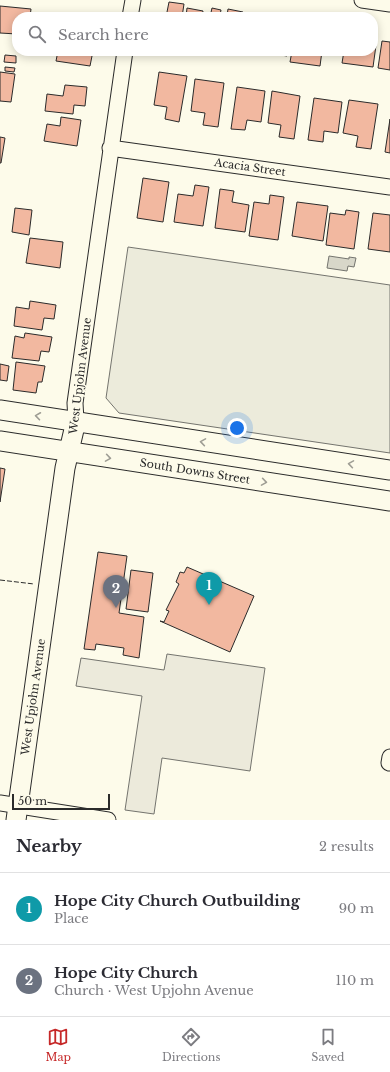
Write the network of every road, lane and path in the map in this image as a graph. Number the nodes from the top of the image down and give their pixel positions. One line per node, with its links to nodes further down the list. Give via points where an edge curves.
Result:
1 (133, 0): 4 (street)
2 (362, 0): 3 (street)
3 (390, 4)
4 (131, 12)
5 (124, 56): 6 (street, West Upjohn Avenue)
6 (110, 148): 7 (street, Acacia Street); 9 (street, West Upjohn Avenue, via 76,400)
7 (390, 187)
8 (0, 410): 9 (main road, one-way to 8)
9 (76, 421): 11 (main road, West Upjohn Avenue); 12 (main road, one-way to 9)
10 (0, 441): 11 (main road, South Downs Street)
11 (69, 452): 13 (main road, South Downs Street, one-way to 13); 14 (main road, West Upjohn Avenue)
12 (390, 470)
13 (390, 501)
14 (11, 810): 15 (street)
15 (108, 820)

